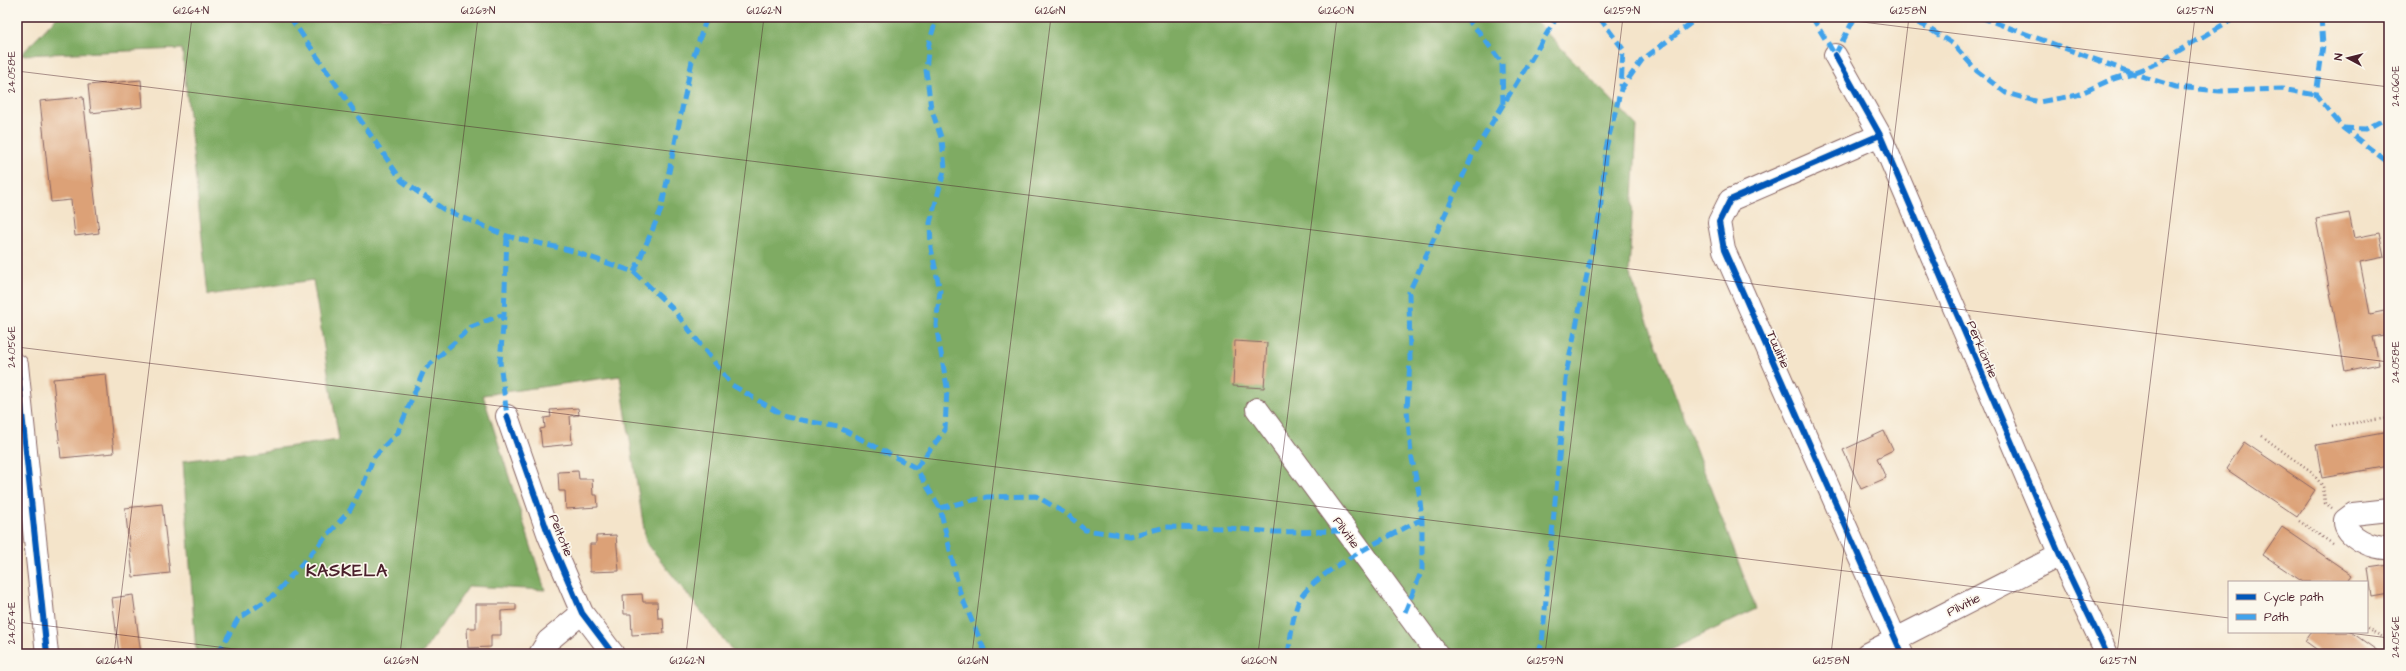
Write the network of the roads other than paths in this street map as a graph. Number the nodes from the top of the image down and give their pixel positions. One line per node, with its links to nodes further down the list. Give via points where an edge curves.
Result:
1 (1835, 55): 2 (street, Perkiöntie)
2 (1880, 135): 8 (street, Perkiöntie); 10 (street, Tuulitie, via 1730,200 1719,222 1724,250)
3 (17, 365): 11 (street)
4 (1257, 409): 14 (street, Pilvitie)
5 (507, 416): 9 (street, Peltotie, via 549,536)
6 (2389, 510): 7 (street, via 2350,525 2382,549)
7 (2389, 548)
8 (2060, 555): 10 (street, Pilvitie); 16 (street, Perkiöntie)
9 (582, 612): 12 (street, via 548,641); 13 (street, Peltotie)
10 (1898, 646): 15 (street, Pilvitie)
11 (48, 654)
12 (540, 654)
13 (613, 654)
14 (1438, 654)
15 (1867, 654)
16 (2107, 654)

